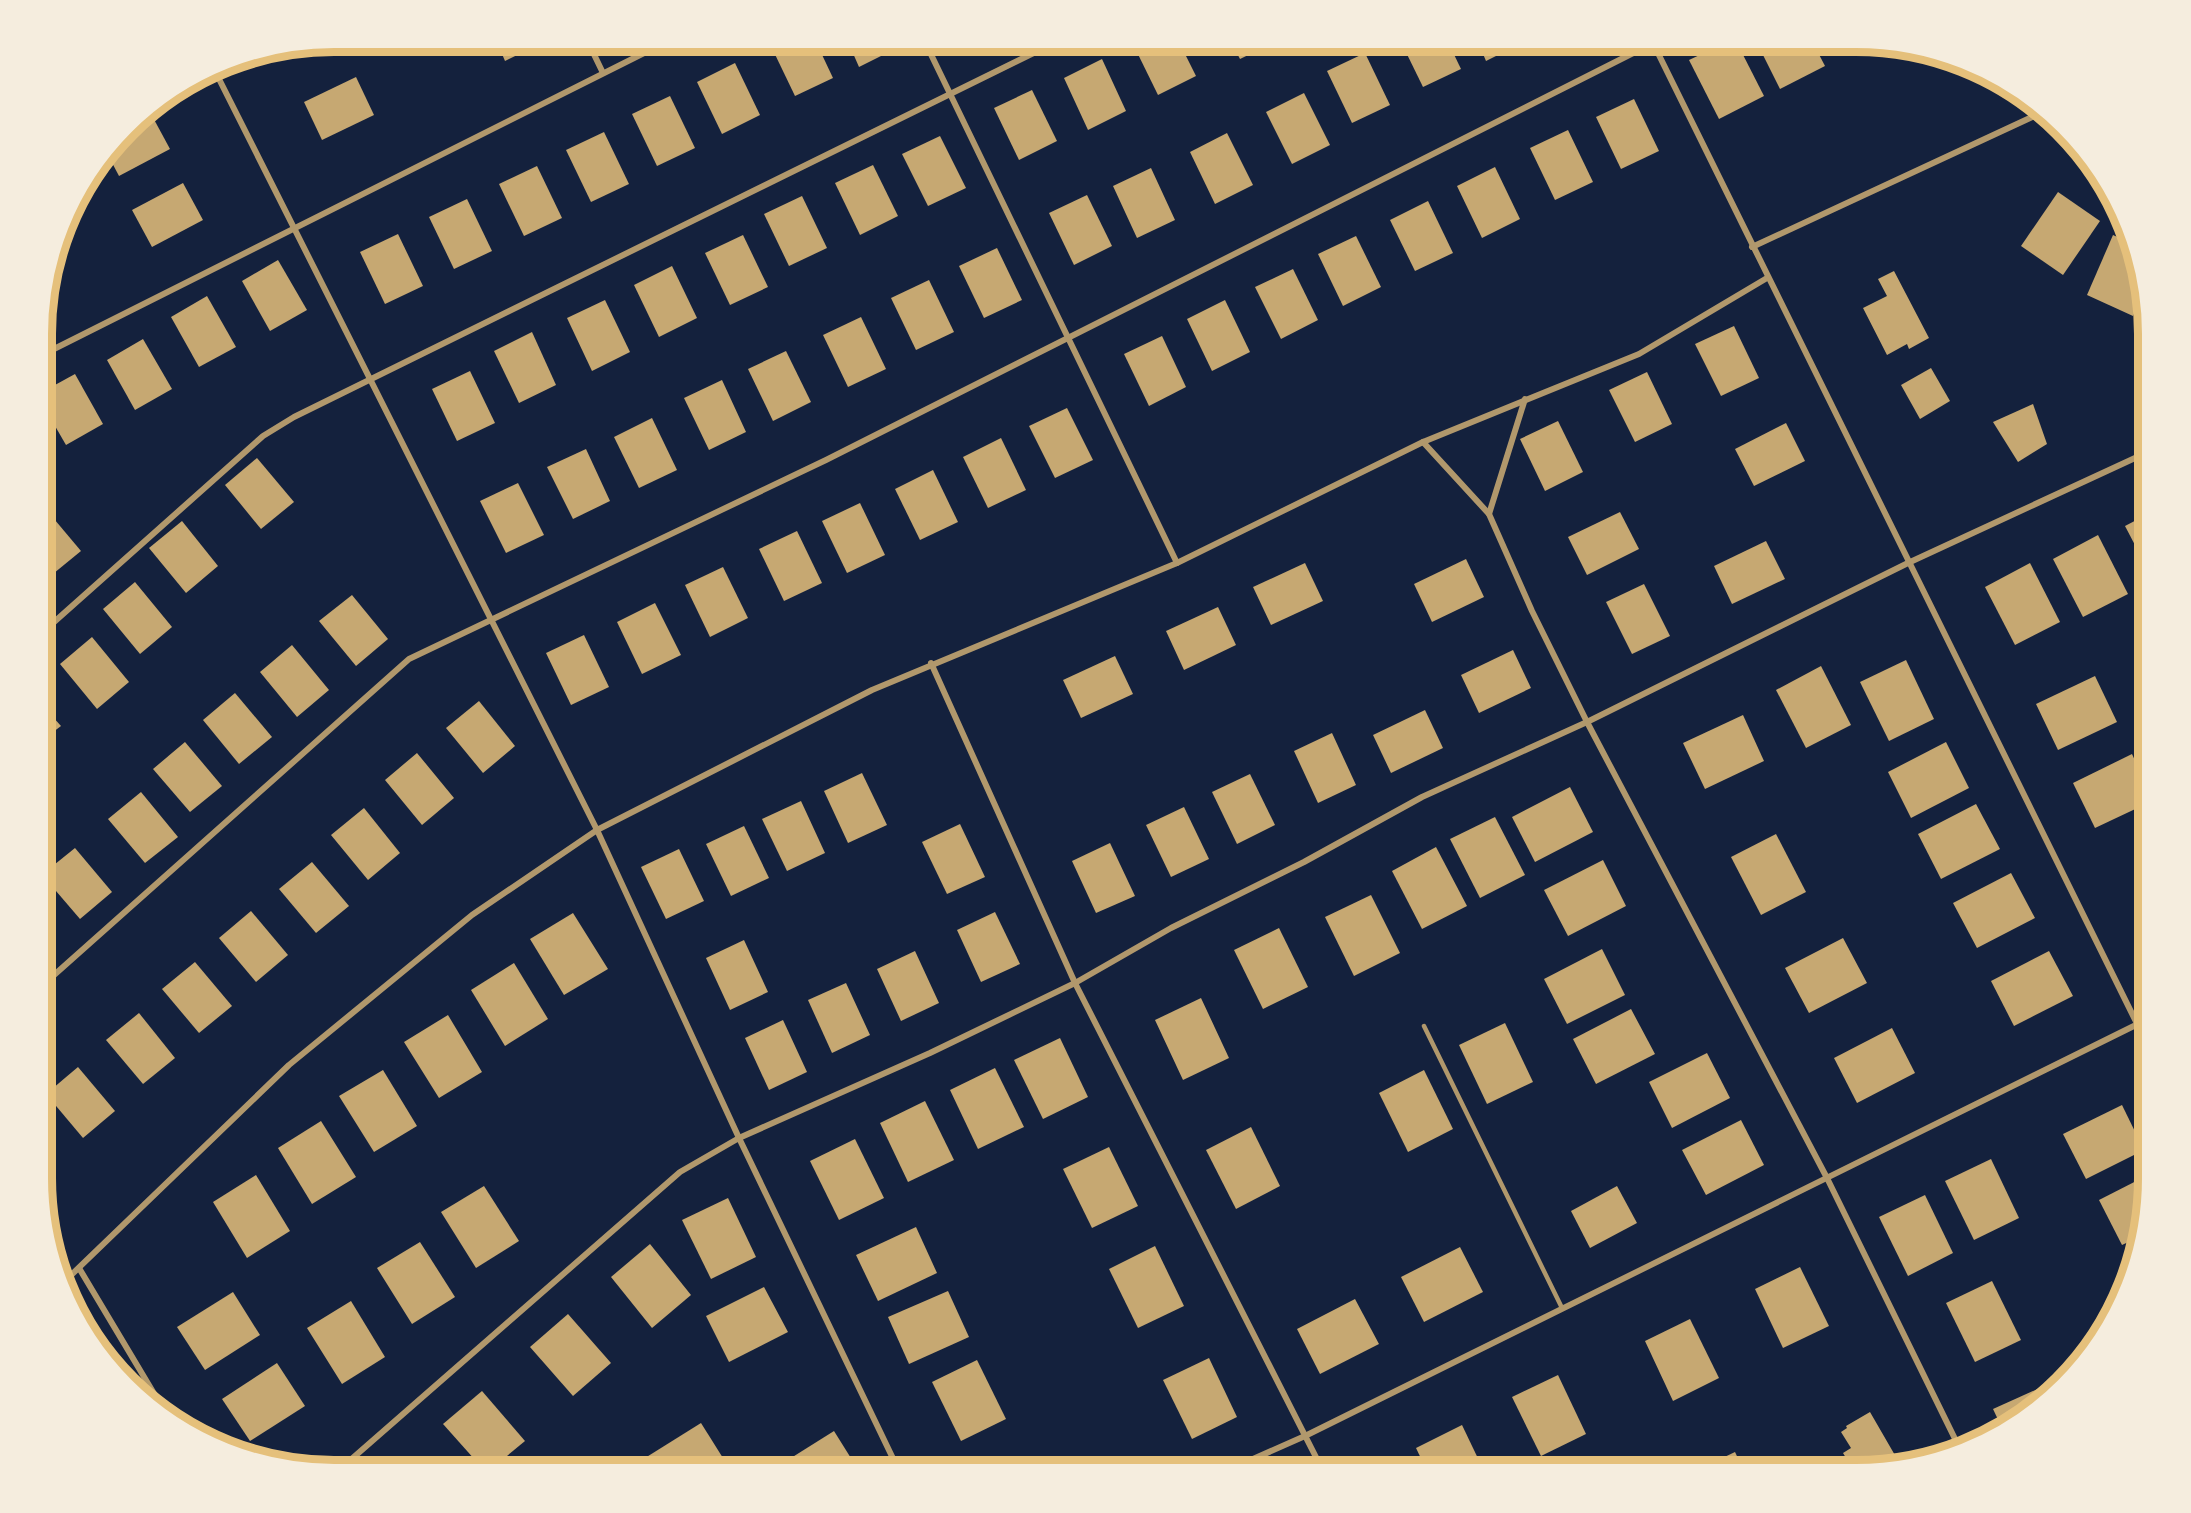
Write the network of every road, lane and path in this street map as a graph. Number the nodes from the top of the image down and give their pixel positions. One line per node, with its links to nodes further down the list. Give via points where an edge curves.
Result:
1 (593, 52): 7 (street)
2 (646, 52): 7 (street)
3 (930, 52): 9 (street)
4 (1036, 52): 9 (street)
5 (1636, 52): 14 (street)
6 (1658, 52): 12 (street)
7 (603, 74): 11 (street)
8 (219, 78): 11 (street)
9 (950, 95): 14 (street); 16 (street)
10 (2035, 116): 12 (street)
11 (295, 226): 15 (street); 16 (street)
12 (1752, 247): 13 (street)
13 (1767, 278): 17 (street, via 1639,354); 22 (street)
14 (1067, 337): 21 (street); 23 (street, via 826,460)
15 (52, 350)
16 (370, 380): 23 (street); 24 (street, via 263,436)
17 (1525, 399): 18 (street); 20 (street)
18 (1423, 442): 20 (street); 21 (street)
19 (2138, 457): 22 (street)
20 (1489, 514): 26 (street)
21 (1177, 563): 25 (street)
22 (1908, 563): 26 (street); 30 (street)
23 (490, 619): 27 (street); 28 (street, via 409,659)
24 (52, 624)
25 (931, 663): 27 (street); 29 (street)
26 (1587, 722): 29 (street, via 1422,797); 33 (street)
27 (597, 830): 32 (street); 34 (street, via 472,915 289,1065)
28 (52, 977)
29 (1075, 982): 32 (street, via 930,1053); 38 (street)
30 (2138, 1024): 33 (street)
31 (1424, 1026): 36 (lane)
32 (739, 1138): 40 (street, via 680,1172); 41 (street)
33 (1827, 1178): 36 (street); 39 (street)
34 (79, 1268): 35 (street); 37 (street)
35 (70, 1276)
36 (1562, 1308): 38 (street)
37 (156, 1397)
38 (1305, 1436): 42 (street); 43 (street)
39 (1957, 1442)
40 (350, 1460)
41 (894, 1460)
42 (1251, 1460)
43 (1317, 1460)

